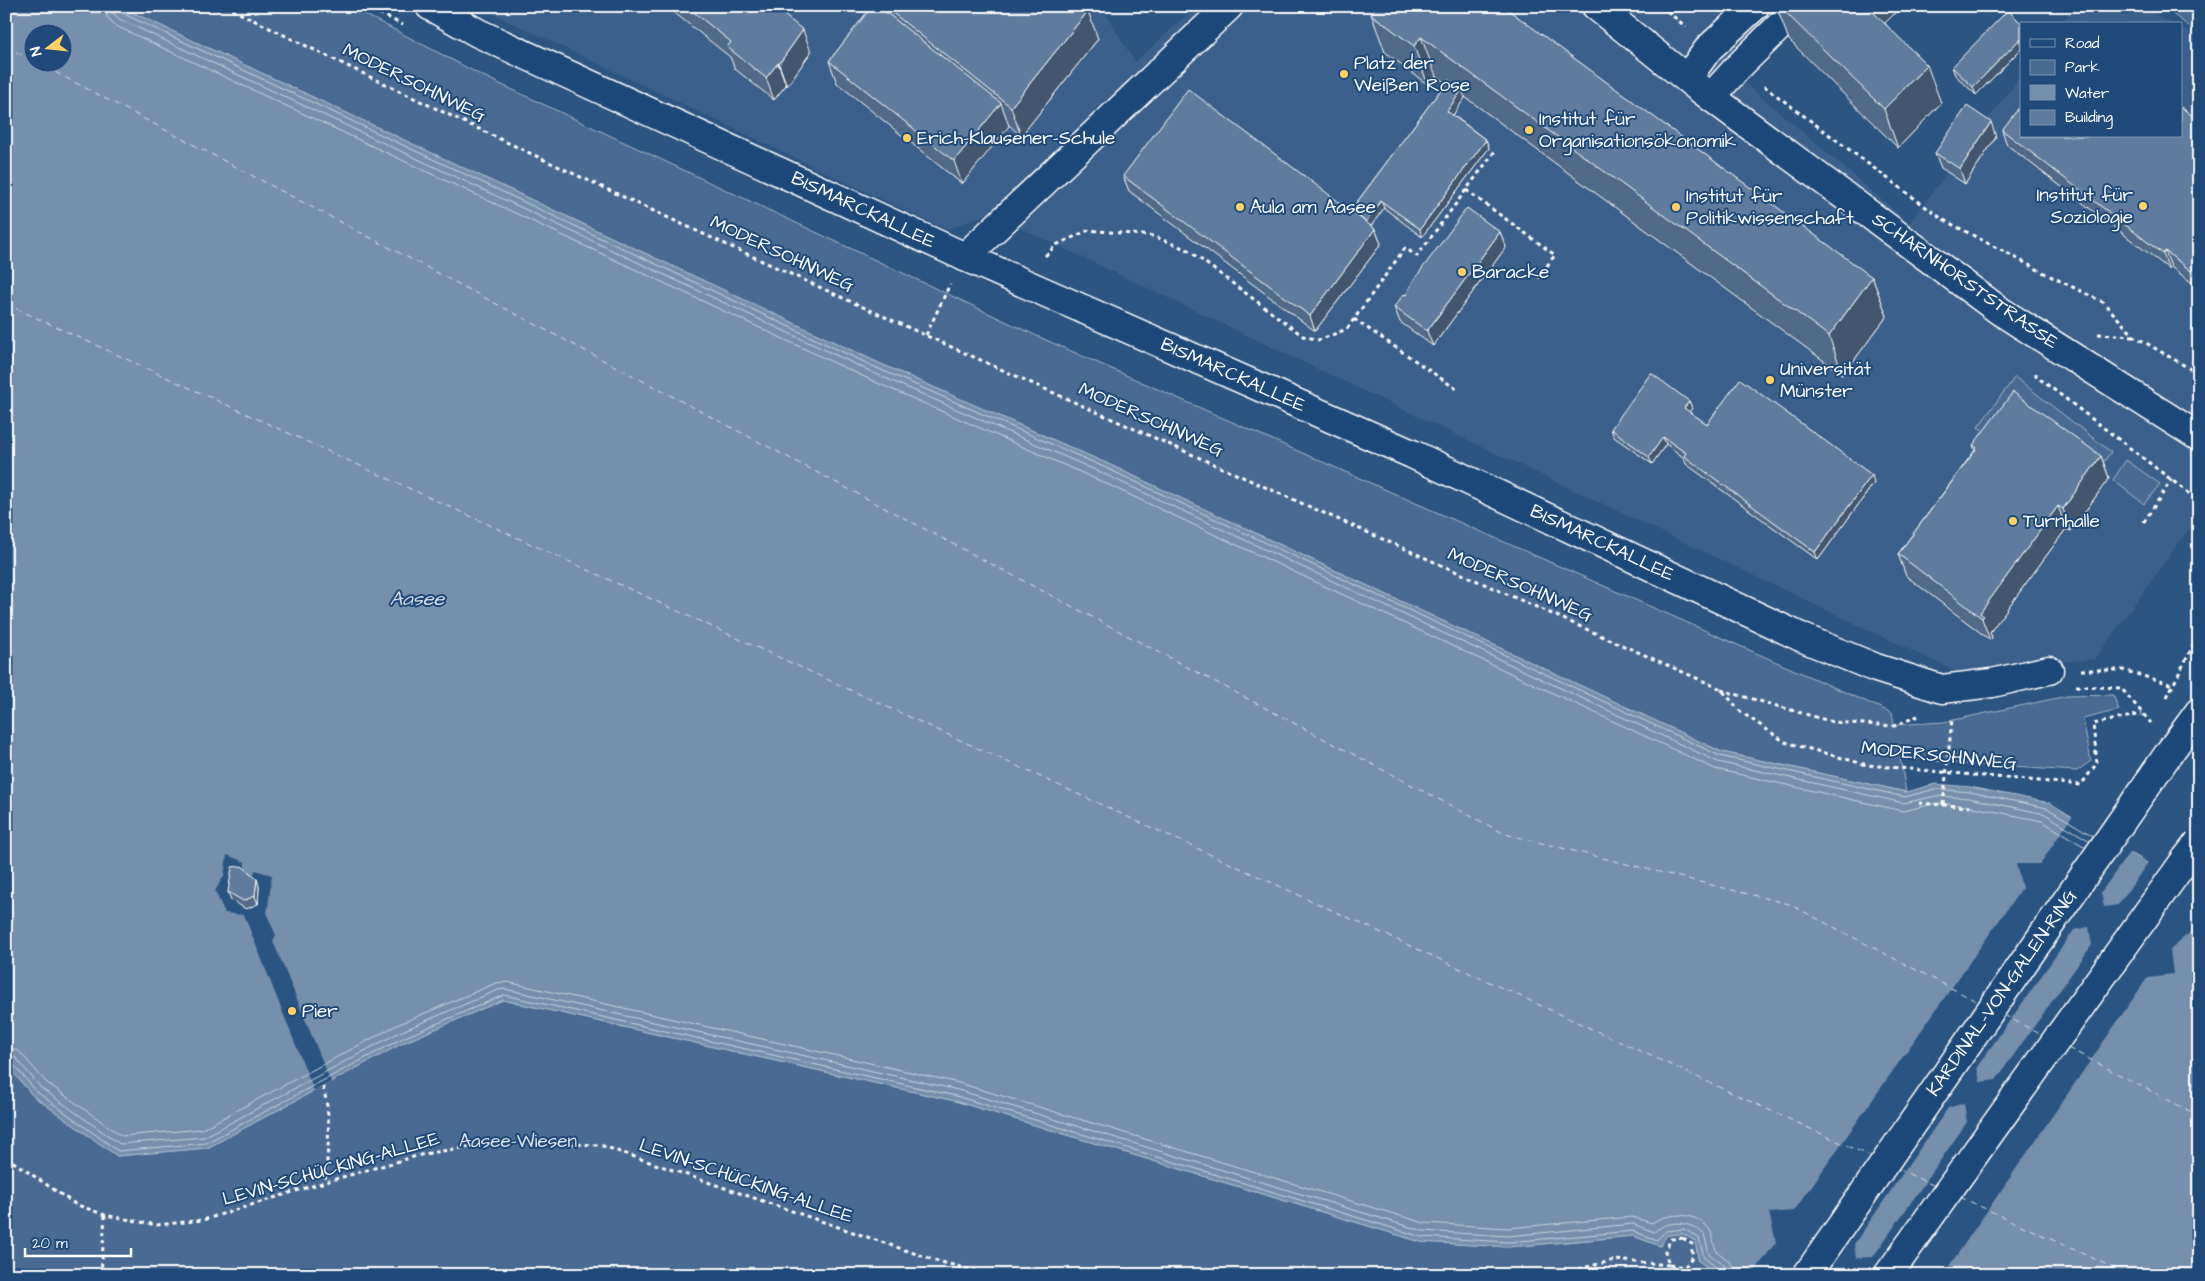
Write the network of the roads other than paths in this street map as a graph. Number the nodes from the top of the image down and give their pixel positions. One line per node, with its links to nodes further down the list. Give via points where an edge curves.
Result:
1 (430, 6): 8 (street, BISMARCKALLEE)
2 (1229, 6): 8 (street)
3 (1596, 6): 6 (street, SCHARNHORSTSTRASSE)
4 (1755, 6): 6 (street, via 1709,48)
5 (1800, 6): 7 (street)
6 (1687, 78): 7 (street, SCHARNHORSTSTRASSE)
7 (1711, 97): 9 (street, SCHARNHORSTSTRASSE, via 2000,311)
8 (959, 268): 10 (street, BISMARCKALLEE, via 1021,282 1412,454 1803,638 1876,668 1942,689 1992,683)
9 (2199, 436)
10 (2049, 670)
11 (2199, 712): 13 (street, KARDINAL-VON-GALEN-RING, bridge)
12 (2199, 842): 14 (street, bridge)
13 (1807, 1275)
14 (1888, 1275)

